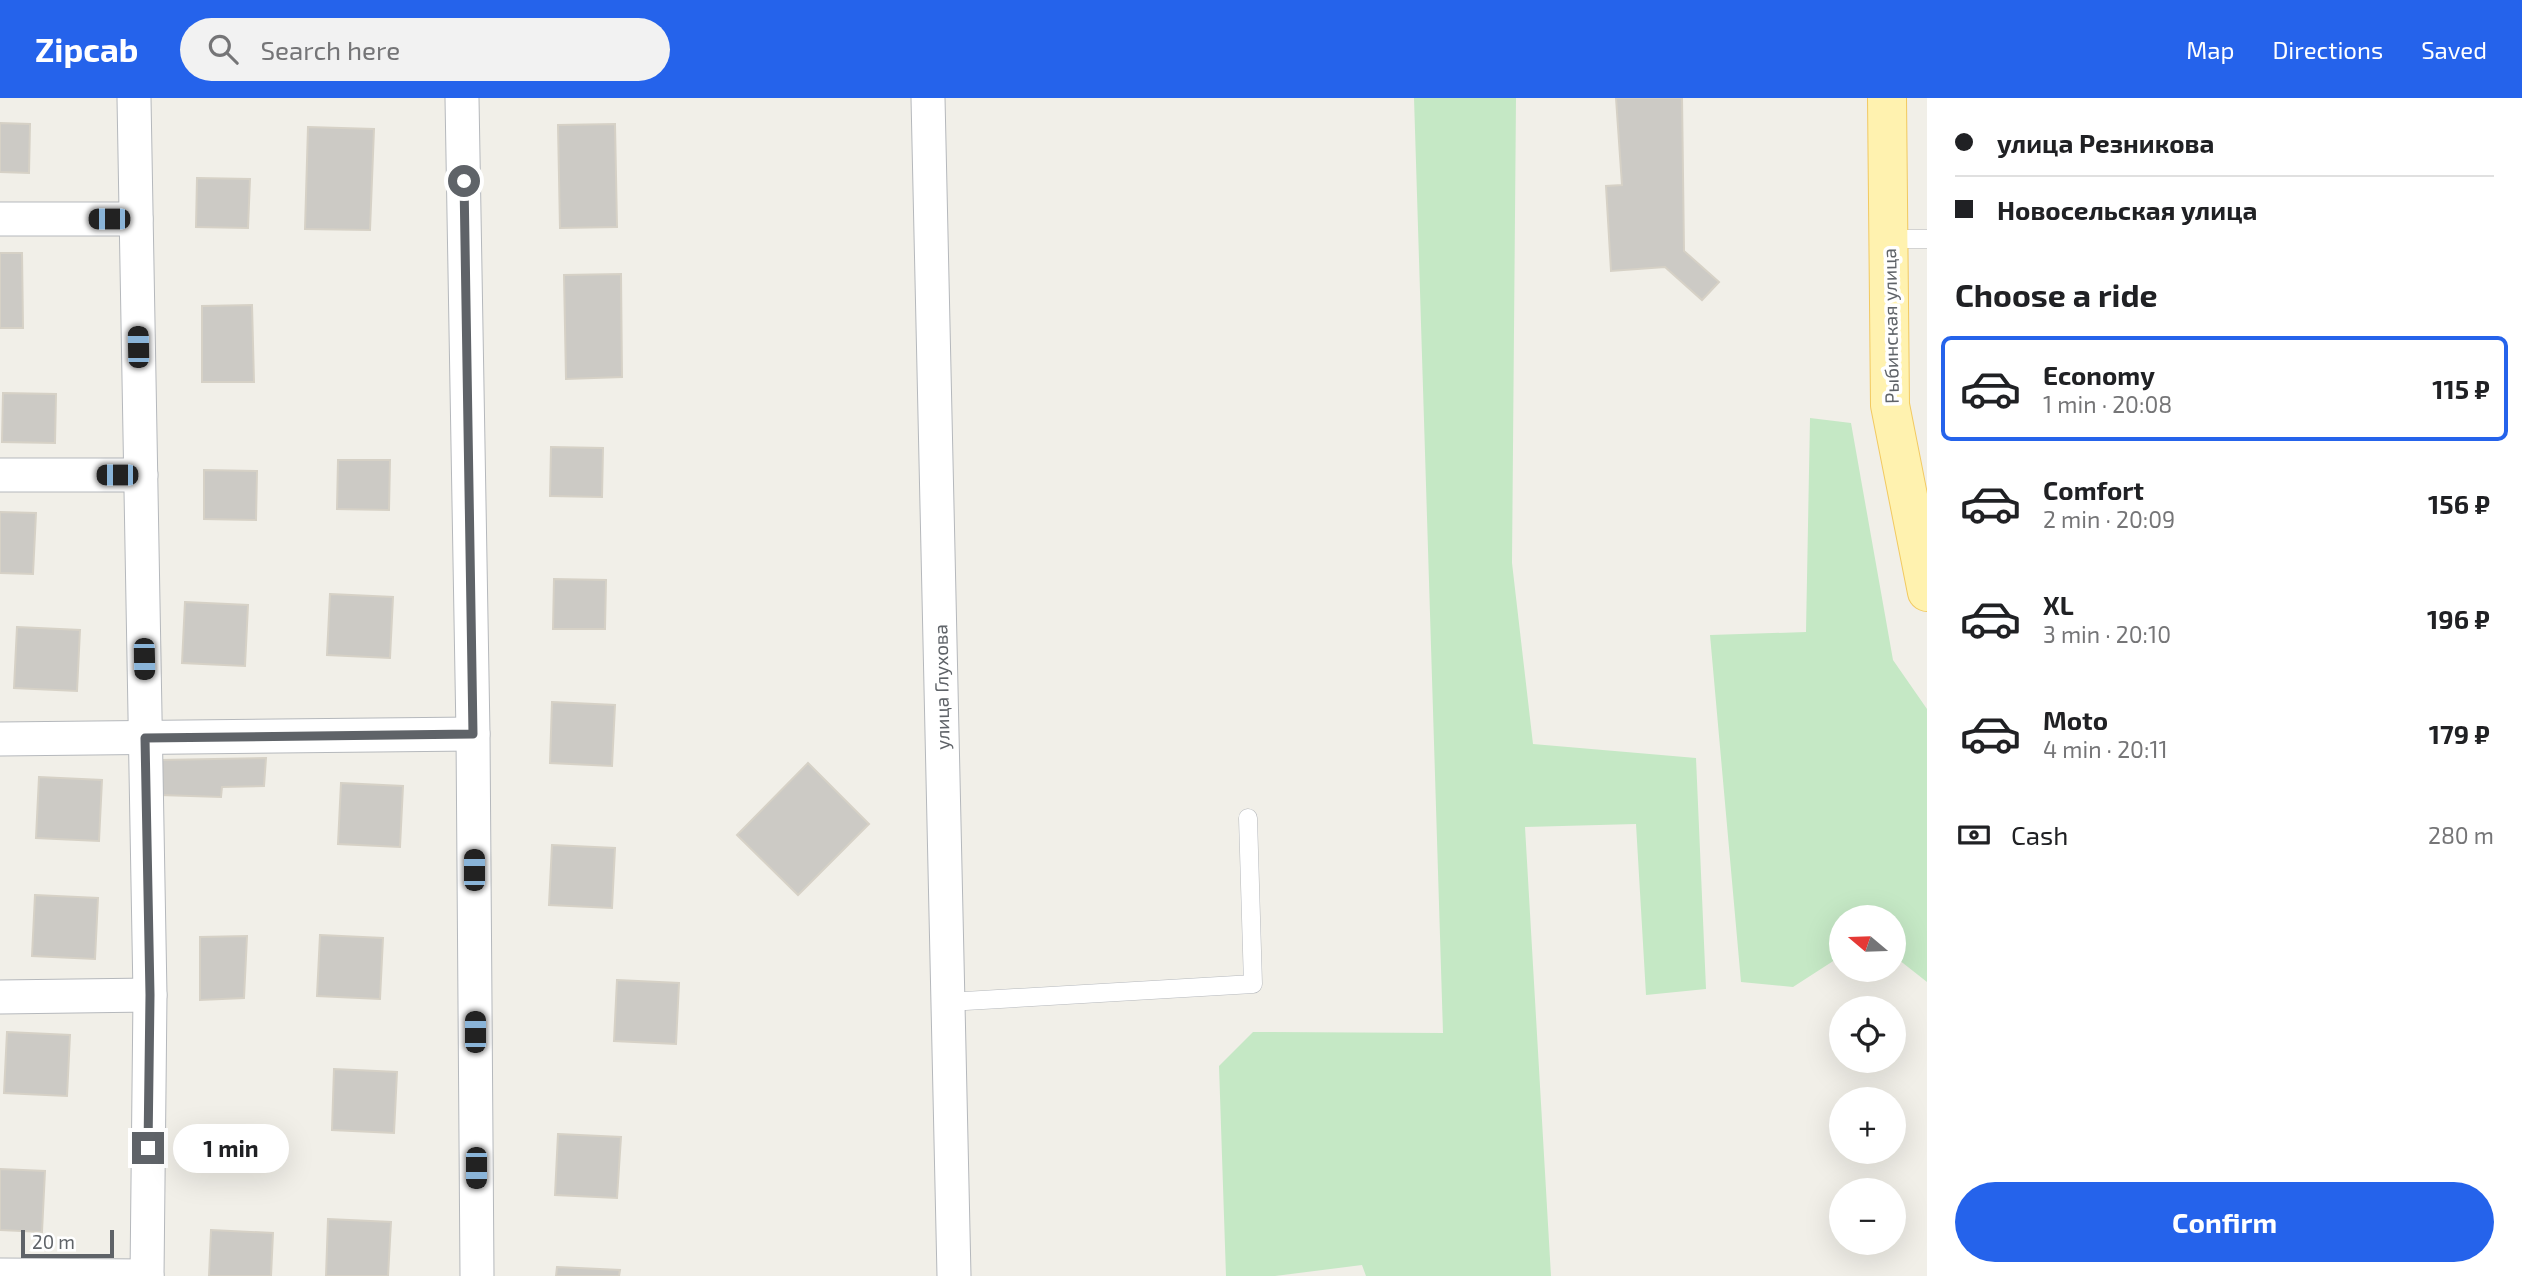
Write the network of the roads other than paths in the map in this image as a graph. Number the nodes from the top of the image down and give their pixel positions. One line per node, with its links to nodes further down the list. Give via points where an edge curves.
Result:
1 (134, 98): 6 (street)
2 (462, 98): 12 (street)
3 (928, 98): 18 (street, улица Глухова)
4 (1887, 98): 7 (main road, Рыбинская улица)
5 (0, 219): 6 (street)
6 (136, 219): 10 (street)
7 (1888, 239): 8 (lane); 11 (main road, Рыбинская улица, via 1890,405)
8 (1927, 239)
9 (0, 475): 10 (street)
10 (141, 475): 13 (street)
11 (1927, 592)
12 (473, 734): 13 (street); 21 (street)
13 (145, 738): 14 (street); 16 (street)
14 (0, 739)
15 (1248, 818): 18 (lane, via 1253,984)
16 (150, 995): 17 (street); 20 (street)
17 (0, 997)
18 (948, 1002): 22 (street, улица Глухова)
19 (0, 1275): 20 (street)
20 (147, 1276)
21 (477, 1276)
22 (954, 1276)

